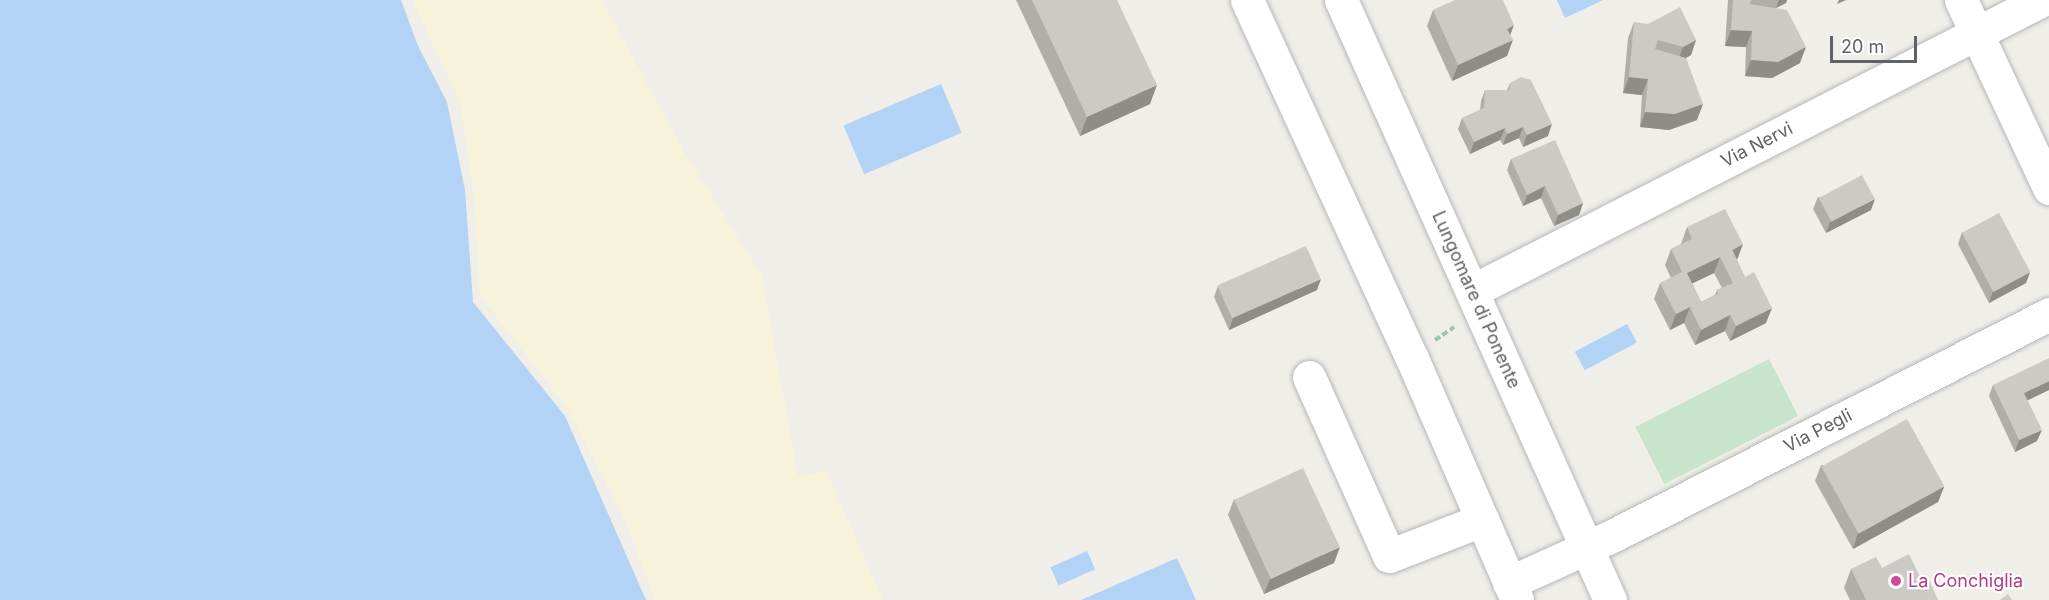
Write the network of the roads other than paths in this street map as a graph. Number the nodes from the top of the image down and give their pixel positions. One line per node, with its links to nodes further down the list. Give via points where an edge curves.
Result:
1 (1247, 0): 10 (street)
2 (1341, 0): 7 (street, Lungomare di Ponente)
3 (1961, 0): 5 (street)
4 (2042, 0): 5 (street, Via Nervi)
5 (1976, 34): 6 (street); 7 (street, Via Nervi)
6 (2049, 188)
7 (1472, 291): 11 (street, Lungomare di Ponente)
8 (2049, 314): 11 (street, Via Pegli)
9 (1309, 377): 10 (street, via 1389,556)
10 (1482, 520): 12 (street)
11 (1587, 548): 12 (street, Via Pegli); 13 (street, Lungomare di Ponente)
12 (1513, 591)
13 (1610, 600)

